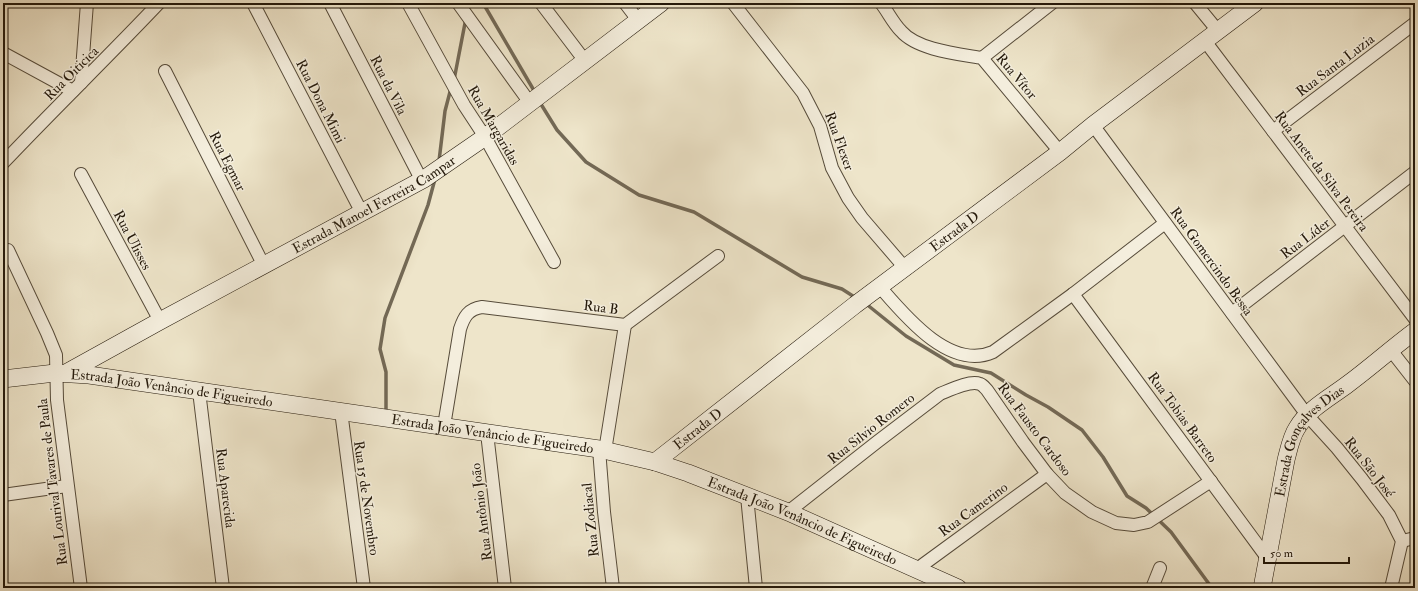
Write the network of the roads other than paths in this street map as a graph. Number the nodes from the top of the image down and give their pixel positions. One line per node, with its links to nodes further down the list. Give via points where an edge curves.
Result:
1 (87, 3): 22 (street)
2 (159, 3): 22 (street, Rua Oiticica)
3 (253, 3): 32 (street, Rua Dona Mimi)
4 (330, 3): 31 (street, Rua da Vila)
5 (408, 3): 26 (street, Rua Margaridas, via 464,105)
6 (458, 3): 23 (street)
7 (541, 3): 20 (street)
8 (625, 3): 15 (street)
9 (661, 3): 15 (street, Estrada Manoel Ferreira Campar)
10 (733, 3): 39 (street, Rua Flexer, via 803,93 820,126 832,168 848,198)
11 (882, 3): 19 (street, Rua Vítor, via 900,31 913,41)
12 (1052, 3): 19 (street)
13 (1196, 3): 17 (street, Rua Anete da Silva Pereira)
14 (1254, 3): 17 (street, Estrada D)
15 (638, 20): 20 (street, Estrada Manoel Ferreira Campar)
16 (1415, 23): 25 (street, Rua Santa Luzia)
17 (1211, 36): 24 (street, Estrada D); 25 (street, Rua Anete da Silva Pereira)
18 (3, 53): 22 (street)
19 (982, 58): 27 (street, Rua Vítor)
20 (585, 61): 23 (street, Estrada Manoel Ferreira Campar)
21 (165, 71): 38 (street, Rua Egmar)
22 (77, 87): 28 (street, Rua Oiticica)
23 (530, 103): 26 (street, Estrada Manoel Ferreira Campar)
24 (1093, 125): 27 (street, Estrada D); 33 (street, Rua Gomercindo Bessa)
25 (1273, 131): 34 (street, Rua Anete da Silva Pereira)
26 (485, 137): 31 (street, Estrada Manoel Ferreira Campar); 37 (street, Rua Margaridas)
27 (1060, 152): 39 (street, Estrada D)
28 (3, 163)
29 (1415, 172): 34 (street, Rua Líder)
30 (81, 174): 44 (street, Rua Ulisses)
31 (423, 180): 32 (street, Estrada Manoel Ferreira Campar)
32 (362, 213): 38 (street, Estrada Manoel Ferreira Campar)
33 (1165, 223): 41 (street); 42 (street, Rua Gomercindo Bessa)
34 (1345, 226): 42 (street, Rua Líder); 43 (street, Rua Anete da Silva Pereira)
35 (8, 250): 48 (street, Rua Lourival Tavares de Paula, via 49,338)
36 (718, 256): 45 (street, Rua B)
37 (554, 262)
38 (264, 266): 44 (street, Estrada Manoel Ferreira Campar)
39 (906, 268): 40 (street, Estrada D)
40 (877, 290): 41 (street, via 941,346 971,356 984,356 993,352); 58 (street, Estrada D)
41 (1073, 294): 60 (street, Rua Tobias Barreto)
42 (1232, 313): 54 (street, Rua Gomercindo Bessa)
43 (1415, 319)
44 (160, 321): 48 (street, Estrada Manoel Ferreira Campar)
45 (625, 325): 55 (street, Rua B, via 482,307 470,311 460,329); 57 (street, Rua Zodiacal)
46 (1415, 331): 47 (street, Estrada Gonçalves Dias)
47 (1390, 350): 50 (street); 54 (street, Estrada Gonçalves Dias)
48 (61, 373): 49 (street, Estrada João Venâncio de Figueiredo); 52 (street, Estrada João Venâncio de Figueiredo); 61 (street, Rua Lourival Tavares de Paula, via 57,400)
49 (3, 379)
50 (1415, 380)
51 (981, 384): 59 (street, Rua Fausto Cardoso, via 988,390); 64 (street, Rua Silvio Romero, via 964,385 940,394)
52 (198, 391): 53 (street, Estrada João Venâncio de Figueiredo); 71 (street, Rua Aparecida)
53 (341, 411): 55 (street, Estrada João Venâncio de Figueiredo); 72 (street, Rua 15 de Novembro)
54 (1307, 415): 66 (street, Rua São José, via 1362,479 1389,515); 67 (street, Estrada Gonçalves Dias, via 1297,428 1286,460)
55 (444, 426): 56 (street, Estrada João Venâncio de Figueiredo)
56 (487, 433): 57 (street, Estrada João Venâncio de Figueiredo); 73 (street, Rua Antônio João)
57 (602, 450): 58 (street, Estrada João Venâncio de Figueiredo); 74 (street, Rua Zodiacal, via 604,512)
58 (656, 462): 63 (street, Estrada João Venâncio de Figueiredo)
59 (1047, 474): 60 (street, Rua Fausto Cardoso, via 1065,493 1092,512 1116,523 1134,526 1148,522); 69 (street, Rua Camerino)
60 (1211, 481): 67 (street, Rua Tobias Barreto)
61 (67, 486): 62 (street); 70 (street, Rua Lourival Tavares de Paula)
62 (3, 495)
63 (747, 496): 64 (street, Estrada João Venâncio de Figueiredo); 75 (street)
64 (788, 512): 69 (street, Estrada João Venâncio de Figueiredo)
65 (1415, 538): 66 (street)
66 (1402, 541): 79 (street)
67 (1268, 559): 78 (street, Estrada Gonçalves Dias)
68 (1160, 568): 77 (street)
69 (917, 569): 76 (street, Estrada João Venâncio de Figueiredo)
70 (81, 588)
71 (223, 588)
72 (364, 588)
73 (505, 588)
74 (613, 588)
75 (756, 588)
76 (958, 588)
77 (1152, 588)
78 (1262, 588)
79 (1391, 588)

